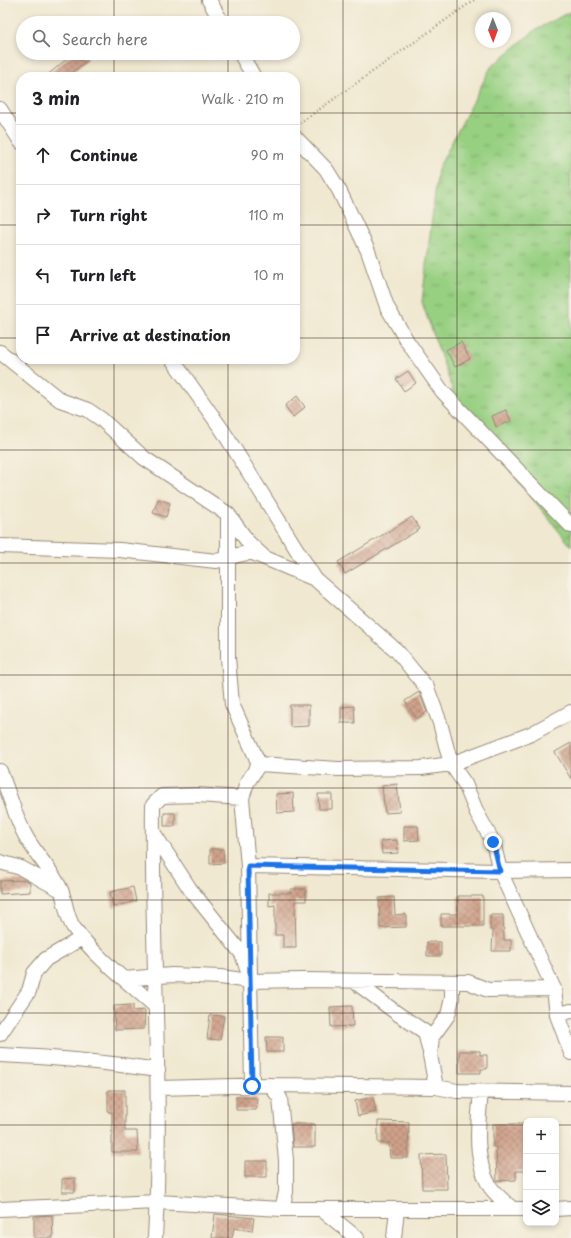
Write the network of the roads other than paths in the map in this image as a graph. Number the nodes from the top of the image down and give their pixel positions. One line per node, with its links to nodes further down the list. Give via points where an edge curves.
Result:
1 (209, 0): 2 (street)
2 (218, 16)
3 (244, 60): 4 (street)
4 (251, 72)
5 (0, 109): 6 (street)
6 (16, 134)
7 (300, 142): 11 (street, via 326,169 339,190 368,251 387,307 442,391)
8 (0, 352): 10 (street, via 60,400 88,410 144,458)
9 (175, 364): 15 (street, via 223,432)
10 (228, 514): 13 (street, via 248,542); 14 (street)
11 (571, 526)
12 (0, 546): 14 (street, via 120,550 216,562)
13 (264, 558): 14 (street, via 244,552); 15 (street)
14 (227, 560): 17 (street, via 228,658 232,704)
15 (315, 579): 18 (street, via 397,651 416,673 427,688)
16 (571, 712): 18 (street, via 520,738)
17 (259, 764): 18 (street, via 338,768 421,768); 20 (street)
18 (451, 764): 25 (street, via 465,784 493,842)
19 (0, 771): 26 (street, via 23,831 36,855)
20 (242, 798): 21 (street, via 162,796 153,805); 23 (street)
21 (153, 832): 28 (street); 30 (street, via 190,889 242,954)
22 (0, 862): 26 (street, via 21,868)
23 (248, 866): 25 (street); 30 (street)
24 (571, 870): 25 (street)
25 (500, 871): 33 (street)
26 (61, 890): 27 (street, via 72,926)
27 (82, 938): 29 (street); 37 (street, via 46,959 34,973 29,991)
28 (155, 976): 29 (street); 30 (street, via 220,977); 34 (street)
29 (124, 979): 34 (street)
30 (250, 981): 31 (street); 43 (street)
31 (354, 981): 32 (street); 40 (street, via 425,1032)
32 (452, 982): 33 (street, via 468,982 488,990); 40 (street, via 448,1015 432,1037)
33 (554, 989): 36 (street)
34 (155, 1006): 41 (street)
35 (571, 1011): 36 (street)
36 (557, 1015): 38 (street)
37 (0, 1034)
38 (571, 1053)
39 (0, 1055): 41 (street, via 41,1056)
40 (430, 1055): 44 (street)
41 (158, 1070): 45 (street)
42 (270, 1085): 43 (street); 44 (street); 51 (street, via 280,1098 286,1160 286,1192)
43 (252, 1086): 45 (street)
44 (436, 1087): 46 (street)
45 (159, 1088): 48 (street)
46 (481, 1092): 47 (street); 54 (street, via 478,1123 480,1156 487,1181 492,1190)
47 (571, 1093)
48 (157, 1202): 50 (street); 51 (street); 56 (street)
49 (571, 1208): 55 (street)
50 (0, 1209)
51 (282, 1209): 52 (street)
52 (321, 1209): 53 (street); 57 (street)
53 (397, 1209): 54 (street); 58 (street)
54 (519, 1209)
55 (559, 1209)
56 (155, 1238)
57 (357, 1238)
58 (394, 1238)

